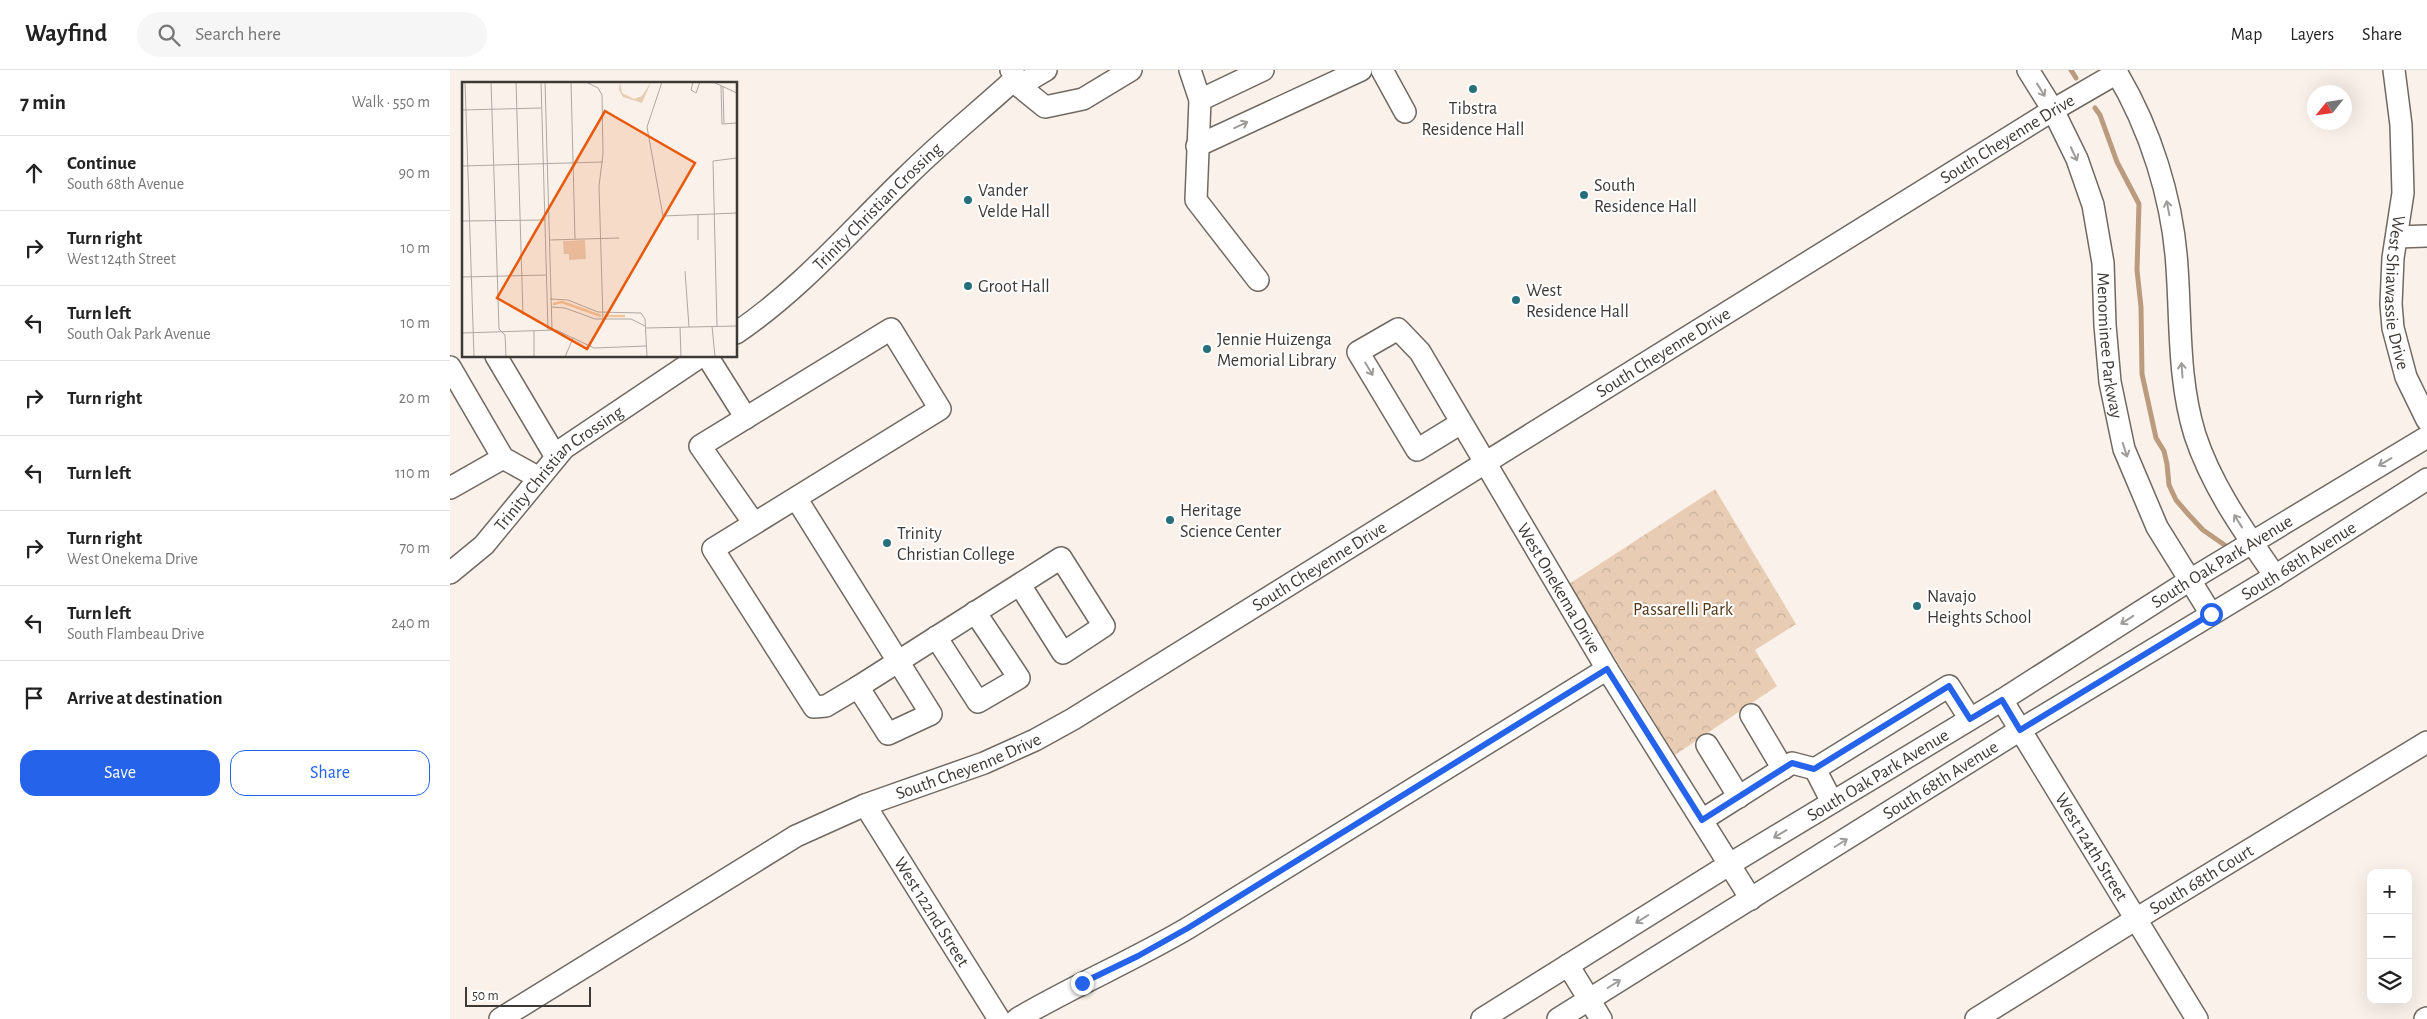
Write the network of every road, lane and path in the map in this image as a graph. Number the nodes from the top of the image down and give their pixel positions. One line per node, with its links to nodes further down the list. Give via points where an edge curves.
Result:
1 (1046, 70): 10 (street, Trinity Christian Crossing)
2 (1131, 70): 10 (street, via 1083,99 1045,107)
3 (1190, 70): 11 (street)
4 (1263, 70): 11 (street)
5 (1360, 70): 14 (street, one-way to 5)
6 (1382, 70): 13 (street)
7 (2028, 70): 12 (street, Menominee Parkway, one-way to 12)
8 (2394, 70): 16 (street, West Shiawassie Drive, via 2400,116 2403,193)
9 (2116, 72): 12 (street, South Cheyenne Drive); 37 (street, one-way to 9, via 2216,486 2195,435 2183,380 2177,265 2168,205 2150,145 2133,102)
10 (1015, 79): 18 (street, Trinity Christian Crossing, via 906,176 766,313)
11 (1200, 100): 14 (street)
12 (2053, 110): 31 (street, South Cheyenne Drive); 40 (street, Menominee Parkway, one-way to 40, via 2077,159 2093,205 2103,263 2110,382 2124,449 2157,527)
13 (1405, 112)
14 (1197, 146): 17 (street, via 1196,200)
15 (2427, 236): 16 (street)
16 (2397, 237): 26 (street, West Shiawassie Drive, via 2393,258 2393,328 2406,377)
17 (1258, 280)
18 (738, 332)
19 (462, 355): 23 (street)
20 (497, 358): 29 (street)
21 (698, 358): 29 (street, Trinity Christian Crossing, via 564,448)
22 (708, 358): 25 (street)
23 (450, 362)
24 (450, 367): 30 (street)
25 (746, 418): 35 (street, via 891,329 940,410); 36 (street, via 700,446)
26 (2427, 420)
27 (1461, 423): 27 (street, West Onekema Drive, one-way to 27, via 1420,352 1398,329 1358,352 1417,450); 31 (street, West Onekema Drive)
28 (2427, 437): 37 (street, South Oak Park Avenue, one-way to 37)
29 (556, 457): 32 (street, Trinity Christian Crossing)
30 (503, 458): 32 (street); 34 (street)
31 (1486, 464): 46 (street, West Onekema Drive); 58 (street, South Cheyenne Drive, via 1035,740 984,763)
32 (539, 478): 38 (street, Trinity Christian Crossing, via 484,545)
33 (2427, 479): 39 (street, South 68th Avenue)
34 (450, 488)
35 (796, 498): 36 (street); 45 (street)
36 (753, 522): 47 (street, via 713,549 814,707 826,706)
37 (2252, 542): 39 (street); 40 (street, South Oak Park Avenue)
38 (450, 573)
39 (2275, 576): 43 (street, South 68th Avenue)
40 (2190, 580): 43 (street, Menominee Parkway); 48 (street, South Oak Park Avenue, one-way to 48)
41 (1020, 585): 42 (street)
42 (975, 612): 44 (street); 44 (street, via 1019,678 978,702)
43 (2211, 614): 51 (street, South 68th Avenue)
44 (936, 637): 45 (street)
45 (898, 661): 47 (street); 47 (street, via 931,714 888,734)
46 (1607, 669): 59 (street, West Onekema Drive); 67 (street, via 1188,928 1066,990)
47 (858, 687)
48 (2002, 700): 50 (street, South Oak Park Avenue); 51 (street, West 124th Street)
49 (1751, 715): 54 (street)
50 (1970, 719): 55 (street, via 1949,686); 57 (street, South Oak Park Avenue)
51 (2020, 730): 61 (street, South 68th Avenue, one-way to 51); 62 (street, West 124th Street)
52 (2427, 742): 62 (street, South 68th Court)
53 (1707, 745): 56 (street)
54 (1784, 769): 55 (street, via 1792,763); 56 (street)
55 (1814, 769): 57 (street)
56 (1739, 797): 59 (street)
57 (1832, 802): 60 (street, South Oak Park Avenue, one-way to 60)
58 (865, 806): 65 (street, South Cheyenne Drive, via 796,836); 66 (street, West 122nd Street)
59 (1702, 820): 60 (street, West Onekema Drive)
60 (1730, 864): 61 (street, West Onekema Drive); 63 (street, South Oak Park Avenue, one-way to 63)
61 (1751, 899): 64 (street, South 68th Avenue, one-way to 61)
62 (2136, 919): 71 (street, South 68th Court); 72 (street, West 124th Street)
63 (1568, 965): 64 (street); 68 (street, South Oak Park Avenue)
64 (1589, 1000): 69 (street, South 68th Avenue); 70 (street)
65 (500, 1019)
66 (999, 1019)
67 (1017, 1019)
68 (1482, 1019)
69 (1558, 1019)
70 (1600, 1019)
71 (1976, 1019)
72 (2197, 1019)

